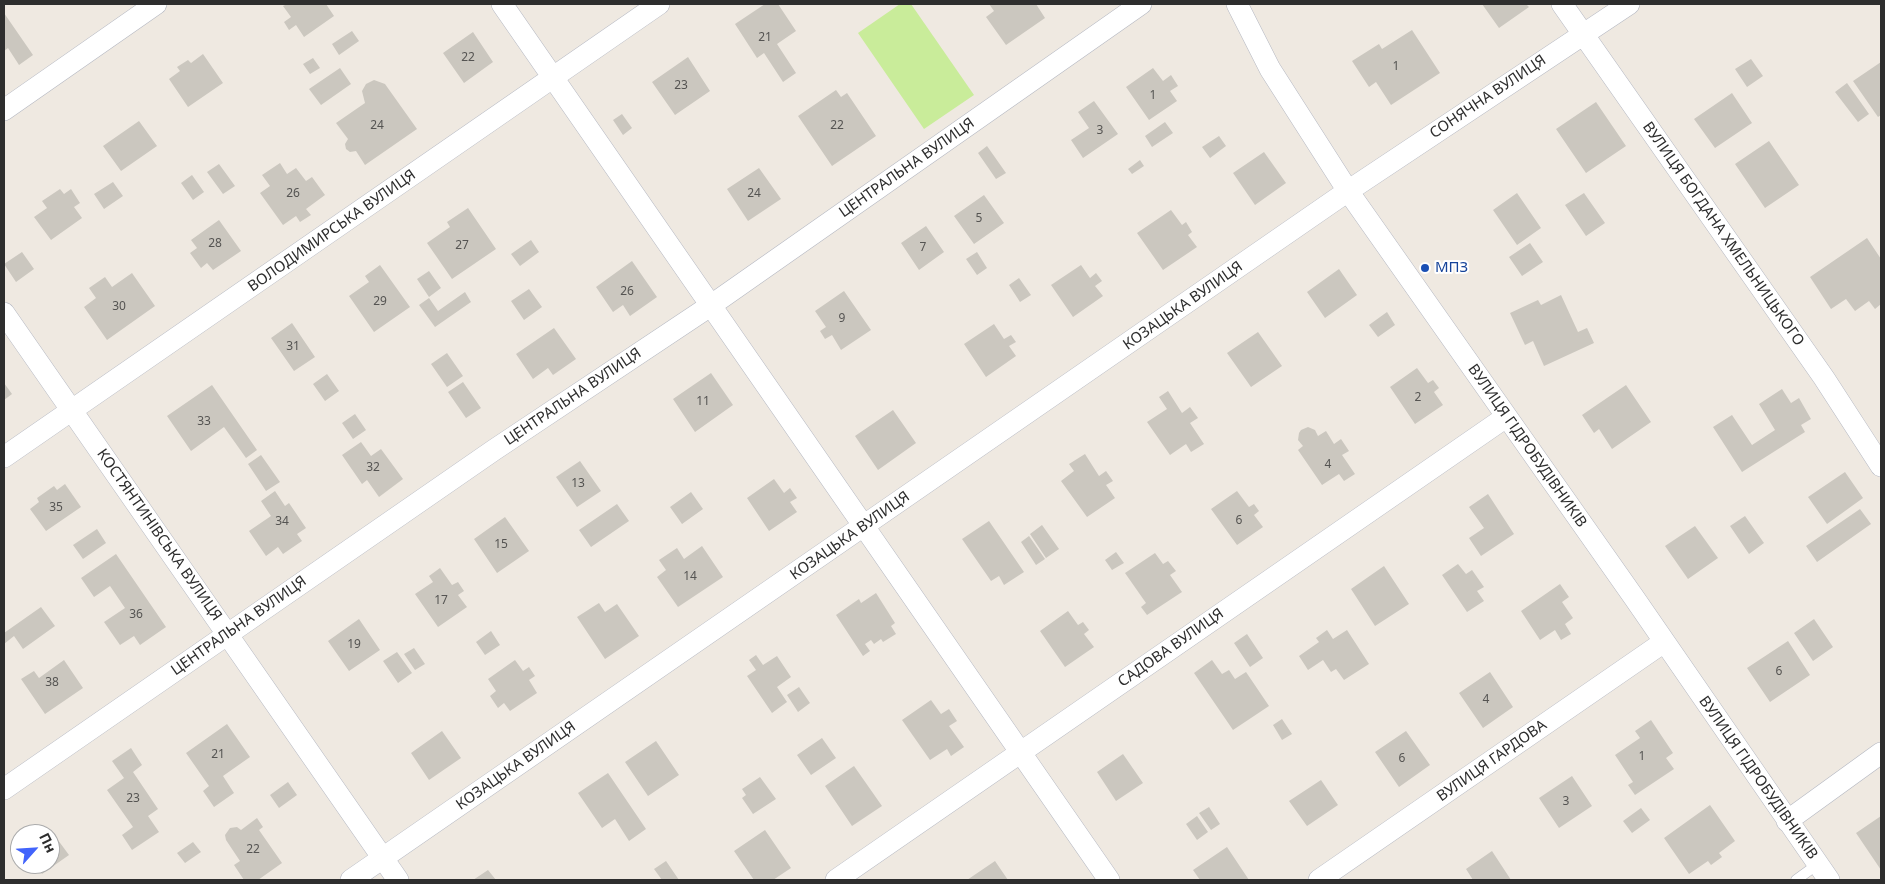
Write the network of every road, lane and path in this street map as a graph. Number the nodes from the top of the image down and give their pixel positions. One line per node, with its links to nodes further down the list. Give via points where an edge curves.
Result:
1 (156, 4): 10 (street)
2 (502, 4): 9 (street)
3 (659, 4): 9 (street, ВОЛОДИМИРСЬКА ВУЛИЦЯ)
4 (1141, 4): 12 (street, ЦЕНТРАЛЬНА ВУЛИЦЯ)
5 (1237, 4): 11 (street, ВУЛИЦЯ ГІДРОБУДІВНИКІВ, via 1270,69)
6 (1562, 4): 8 (street, ВУЛИЦЯ БОГДАНА ХМЕЛЬНИЦЬКОГО)
7 (1629, 4): 8 (street, СОНЯЧНА ВУЛИЦЯ)
8 (1583, 34): 11 (street, СОНЯЧНА ВУЛИЦЯ); 17 (street, ВУЛИЦЯ БОГДАНА ХМЕЛЬНИЦЬКОГО, via 1824,378)
9 (552, 77): 12 (street); 14 (street, ВОЛОДИМИРСЬКА ВУЛИЦЯ)
10 (4, 110)
11 (1348, 191): 15 (street, ВУЛИЦЯ ГІДРОБУДІВНИКІВ); 18 (street, КОЗАЦЬКА ВУЛИЦЯ)
12 (710, 306): 18 (street); 19 (street, ЦЕНТРАЛЬНА ВУЛИЦЯ)
13 (4, 313): 14 (street, КОСТЯНТИНІВСЬКА ВУЛИЦЯ)
14 (72, 410): 16 (street, ВОЛОДИМИРСЬКА ВУЛИЦЯ); 19 (street, КОСТЯНТИНІВСЬКА ВУЛИЦЯ)
15 (1506, 417): 20 (street, ВУЛИЦЯ ГІДРОБУДІВНИКІВ); 21 (street, САДОВА ВУЛИЦЯ)
16 (4, 457)
17 (1881, 466)
18 (864, 527): 21 (street); 25 (street, КОЗАЦЬКА ВУЛИЦЯ)
19 (228, 634): 23 (street, ЦЕНТРАЛЬНА ВУЛИЦЯ); 25 (street, КОСТЯНТИНІВСЬКА ВУЛИЦЯ)
20 (1664, 642): 24 (street, ВУЛИЦЯ ГІДРОБУДІВНИКІВ); 31 (street, ВУЛИЦЯ ГАРДОВА)
21 (1020, 753): 29 (street, САДОВА ВУЛИЦЯ); 30 (street)
22 (1881, 753): 24 (street)
23 (4, 789)
24 (1787, 821): 26 (street, ВУЛИЦЯ ГІДРОБУДІВНИКІВ)
25 (383, 858): 27 (street, КОЗАЦЬКА ВУЛИЦЯ); 28 (street, КОСТЯНТИНІВСЬКА ВУЛИЦЯ)
26 (1824, 872): 32 (lane)
27 (351, 880)
28 (398, 880)
29 (836, 880)
30 (1108, 880)
31 (1319, 880)
32 (1796, 880)

